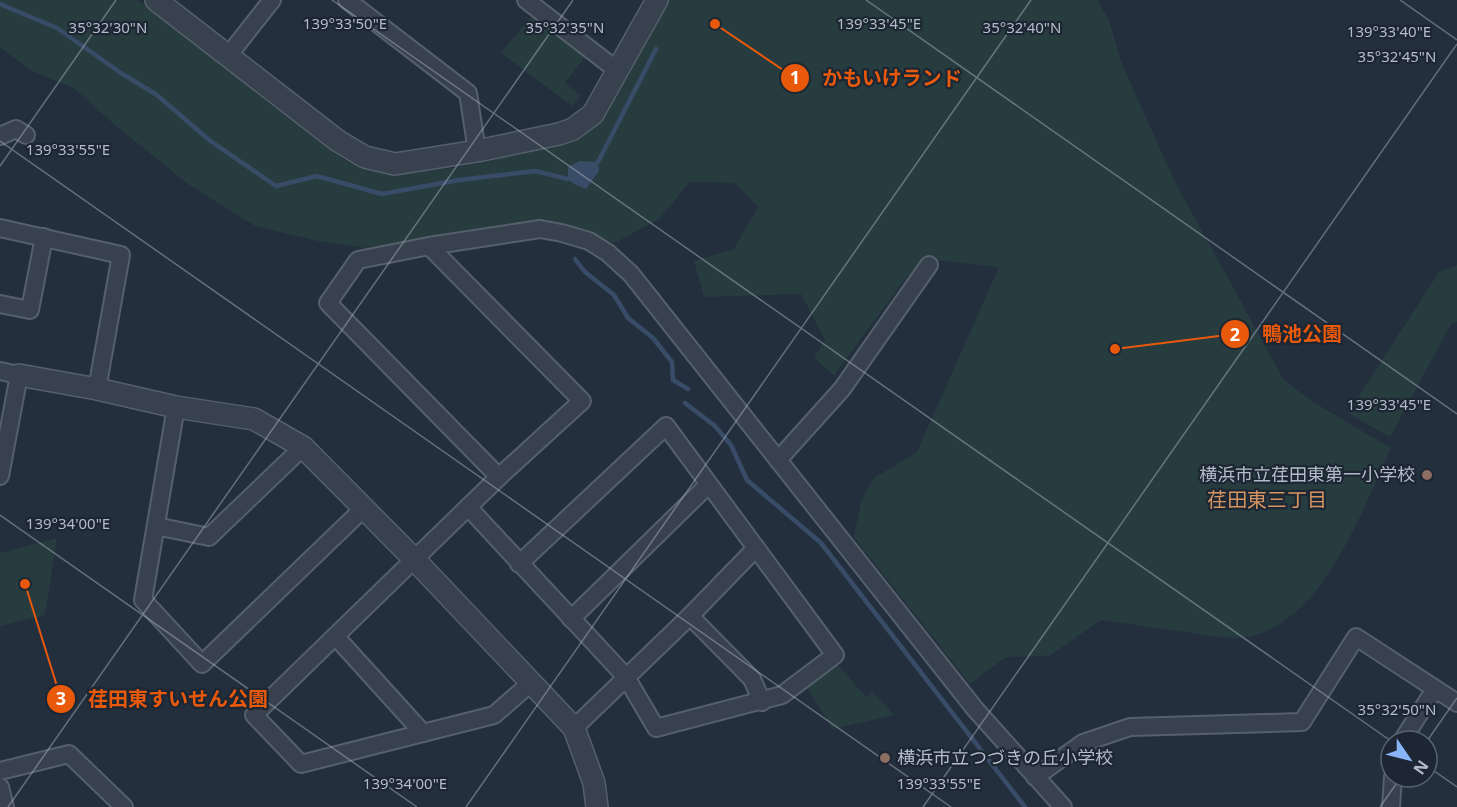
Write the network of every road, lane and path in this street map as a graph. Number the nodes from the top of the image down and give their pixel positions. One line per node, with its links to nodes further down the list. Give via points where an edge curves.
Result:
1 (156, 0): 6 (street)
2 (272, 0): 6 (street)
3 (347, 0): 10 (street, via 468,93)
4 (526, 0): 7 (street)
5 (657, 0): 7 (street)
6 (228, 56): 10 (street, via 338,141 365,157 395,164)
7 (618, 71): 10 (street, via 592,114 573,129)
8 (26, 135): 9 (street, via 16,129)
9 (0, 136)
10 (477, 151)
11 (0, 228): 12 (street)
12 (44, 237): 15 (street, via 30,310); 17 (street, via 121,255)
13 (429, 246): 20 (street, via 540,229 588,241 608,253 631,274); 22 (street, via 582,401); 22 (street, via 358,260 328,303)
14 (929, 265): 20 (street, via 842,389)
15 (0, 304)
16 (10, 373): 17 (street); 21 (street)
17 (97, 389): 18 (street)
18 (176, 408): 19 (street, via 255,419); 26 (street)
19 (303, 447): 25 (street); 26 (street, via 209,537)
20 (778, 460): 42 (street, via 975,709)
21 (0, 476)
22 (499, 477): 24 (street)
23 (708, 485): 27 (street); 29 (street, via 666,426); 31 (street)
24 (468, 507): 28 (street); 29 (street)
25 (364, 508): 26 (street, via 202,664 143,600); 28 (street)
26 (156, 526)
27 (756, 549): 30 (street); 36 (street, via 835,655 782,695)
28 (415, 560): 32 (street); 34 (street)
29 (519, 564): 31 (street)
30 (690, 616): 33 (street); 36 (street, via 752,678)
31 (571, 619): 33 (street)
32 (336, 637): 40 (street); 40 (street, via 254,715 301,764)
33 (626, 677): 36 (street, via 656,728); 38 (street)
34 (532, 682): 38 (street); 40 (street, via 494,715)
35 (1435, 689): 37 (street); 39 (street); 42 (street, via 1356,637 1302,722 1130,727 1083,742)
36 (762, 702)
37 (1457, 703)
38 (574, 728): 47 (street, via 594,783)
39 (1410, 729)
40 (423, 733)
41 (0, 771): 46 (street, via 69,754)
42 (1035, 777): 48 (street)
43 (0, 787): 45 (street)
44 (1392, 789): 49 (street)
45 (5, 807)
46 (124, 807)
47 (597, 807)
48 (1063, 807)
49 (1391, 807)

